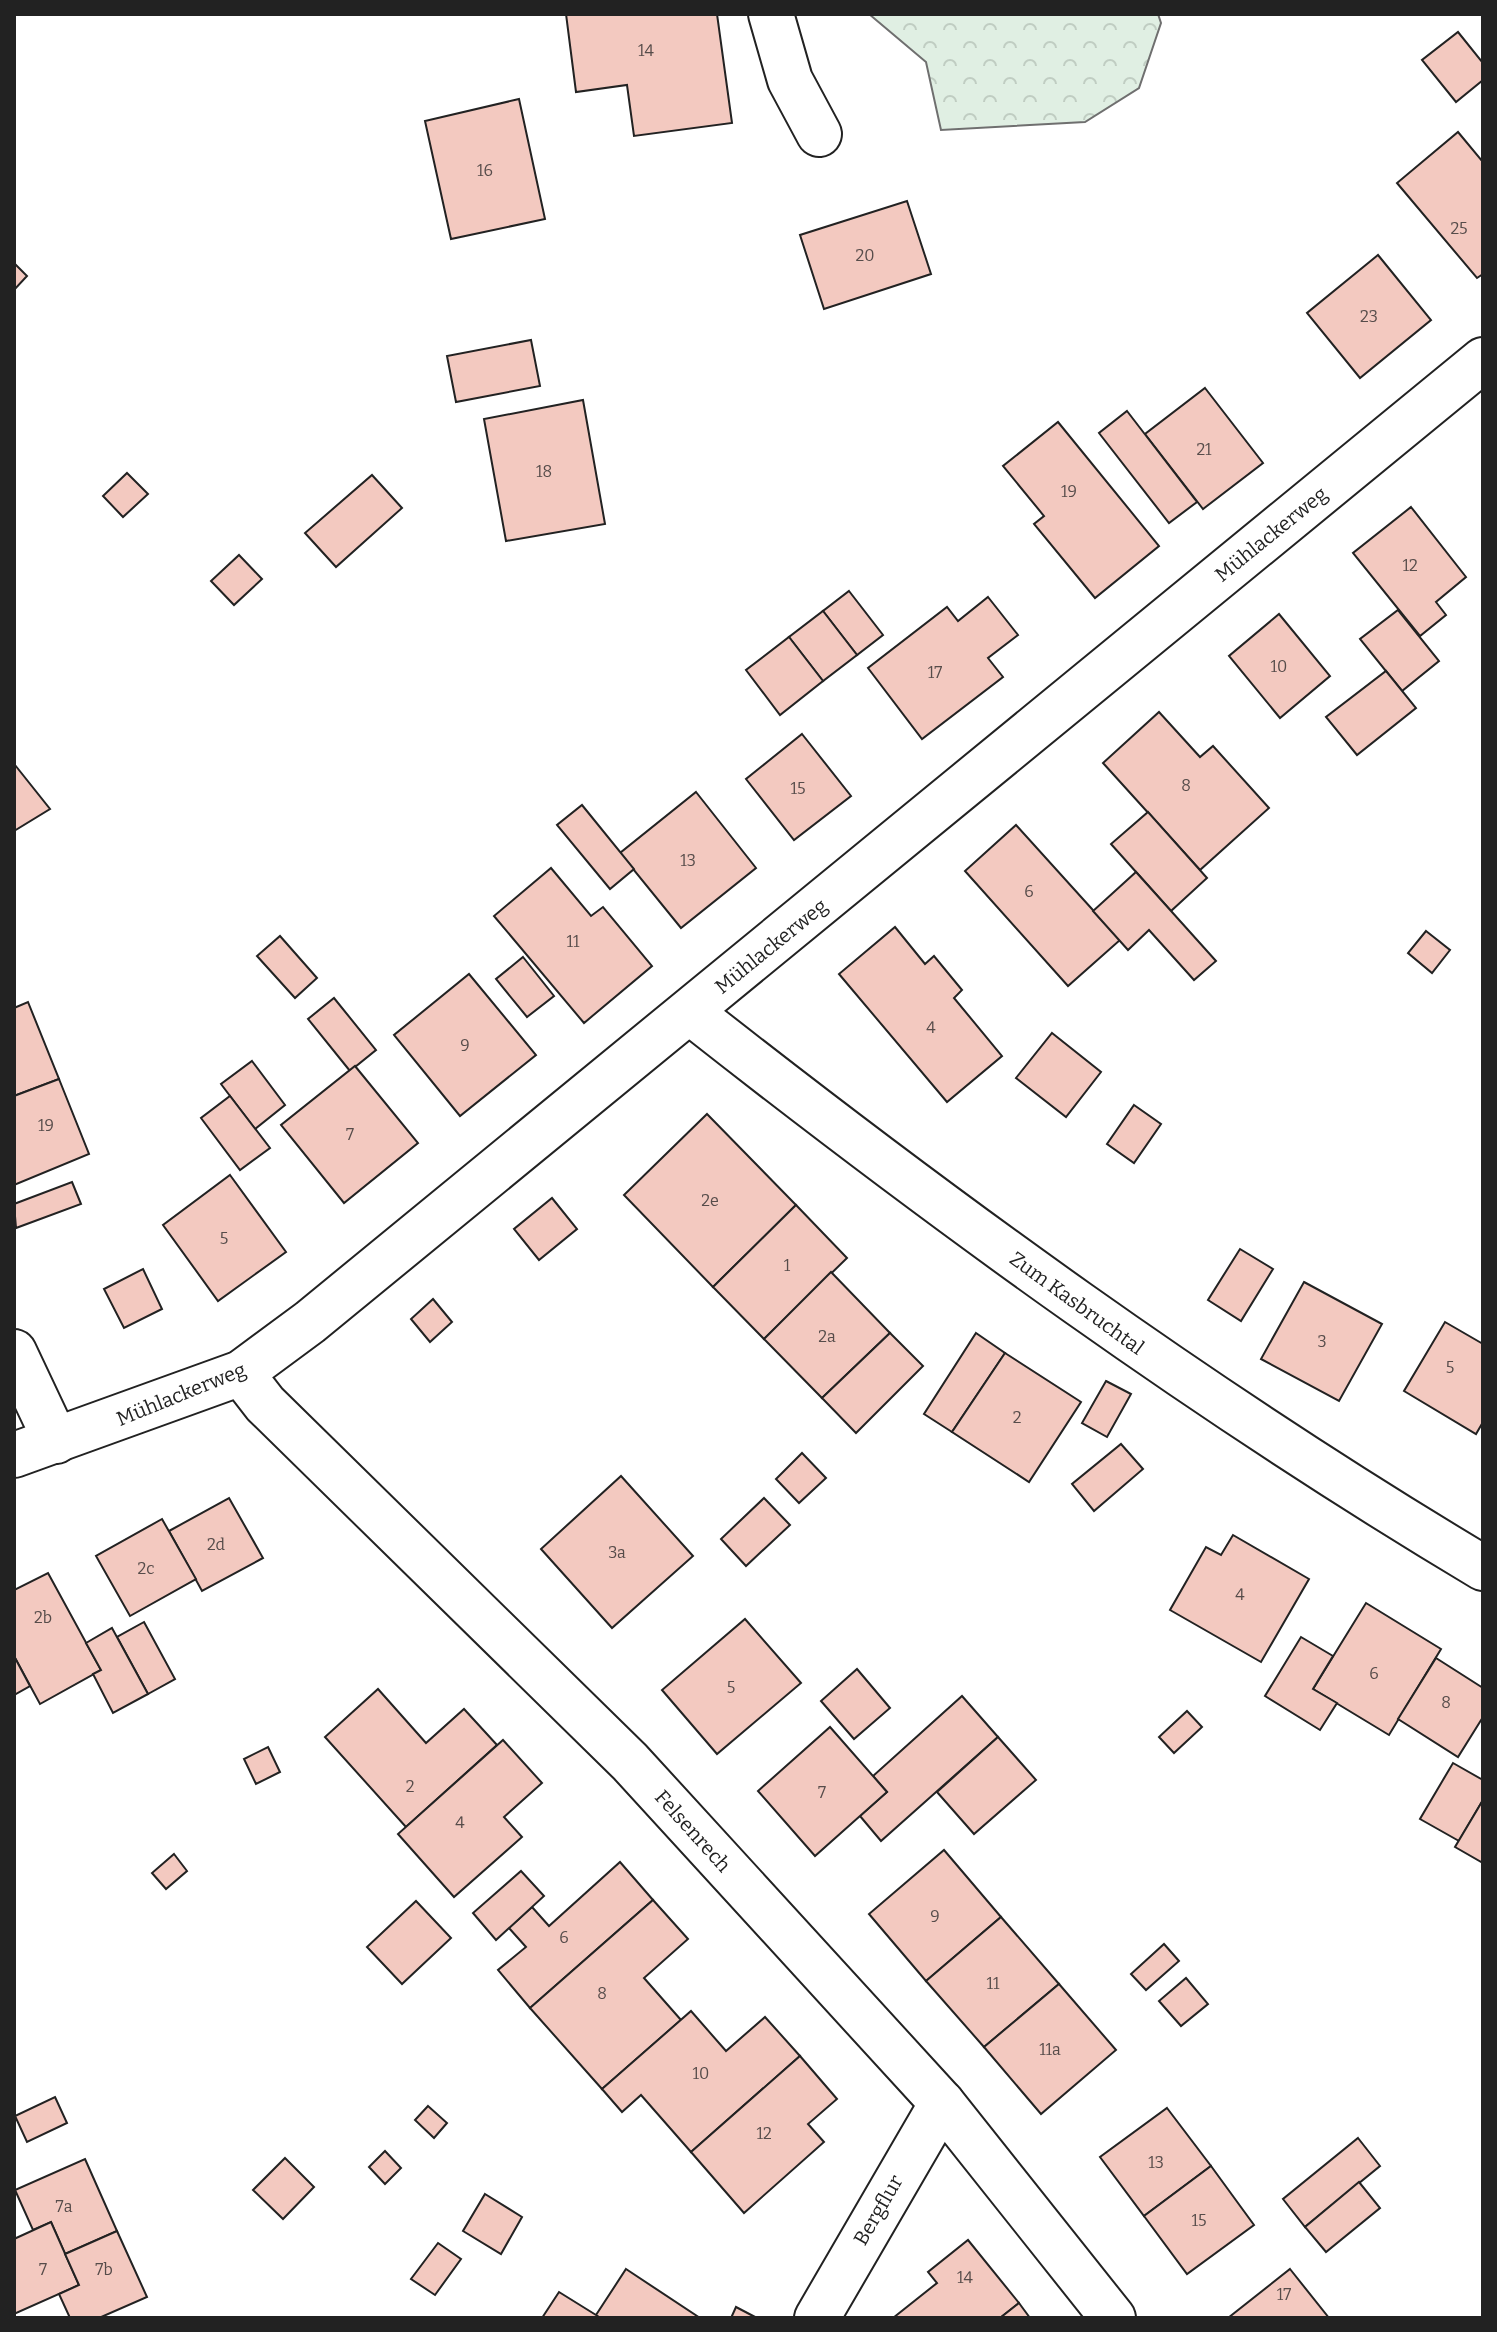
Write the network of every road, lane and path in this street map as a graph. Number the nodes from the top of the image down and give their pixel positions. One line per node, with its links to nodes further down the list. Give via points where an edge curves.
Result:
1 (771, 14): 2 (street, via 790,80)
2 (819, 134)
3 (1483, 360): 4 (street, Mühlackerweg)
4 (690, 1012): 6 (street, Mühlackerweg); 9 (street, Zum Kasbruchtal, via 861,1147 1171,1371)
5 (14, 1352): 7 (street)
6 (241, 1373): 7 (street, Mühlackerweg); 10 (street, Felsenrech, via 265,1404 630,1762)
7 (56, 1441): 8 (street, Mühlackerweg)
8 (14, 1455)
9 (1483, 1568)
10 (942, 2103): 11 (street, Bergflur); 12 (street, Felsenrech)
11 (817, 2318)
12 (1113, 2318)

